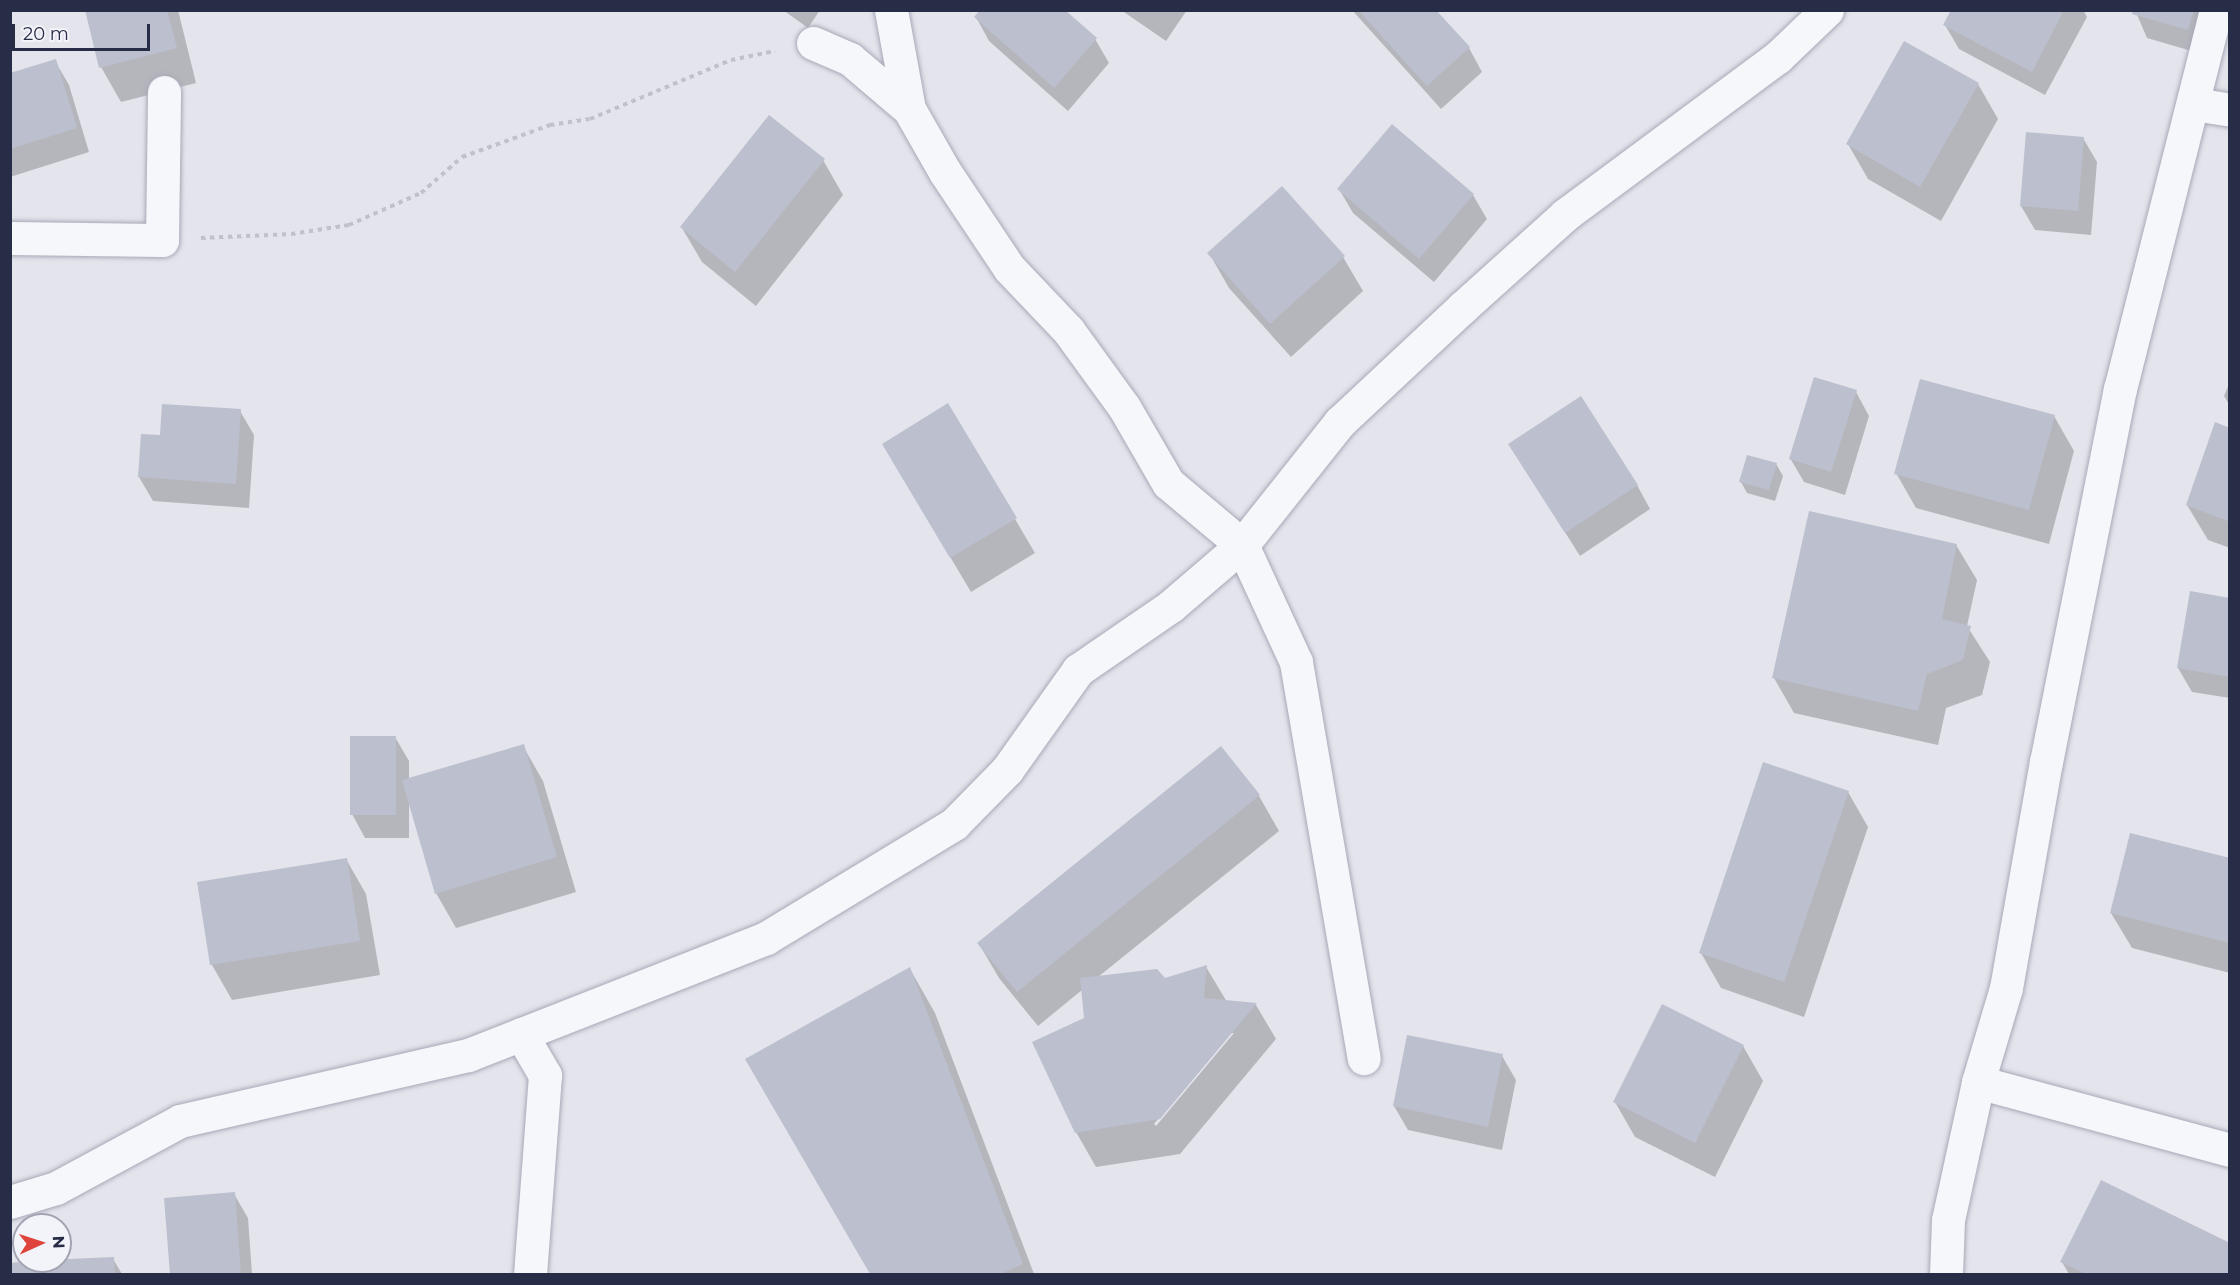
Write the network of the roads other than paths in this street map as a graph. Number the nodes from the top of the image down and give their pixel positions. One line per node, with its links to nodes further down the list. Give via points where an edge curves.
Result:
1 (891, 10): 7 (street)
2 (1827, 10): 10 (street, via 1760,71 1565,215 1463,307 1340,422)
3 (2216, 10): 6 (street)
4 (813, 43): 7 (street, via 850,59)
5 (164, 92): 9 (street, via 162,240)
6 (2194, 104): 8 (street); 13 (street, via 2156,238 2120,389 2006,988)
7 (909, 109): 10 (street, via 1009,268 1068,330 1124,407 1168,483)
8 (2229, 110)
9 (10, 238)
10 (1242, 545): 11 (street, via 1171,606 1078,670 1007,770 954,824 766,938); 12 (street, via 1296,662)
11 (520, 1034): 15 (street, via 468,1055 180,1121 56,1188); 16 (street, via 545,1075)
12 (1364, 1058)
13 (1978, 1082): 14 (street); 17 (street, via 1948,1220)
14 (2229, 1150)
15 (10, 1202)
16 (530, 1275)
17 (1946, 1275)

